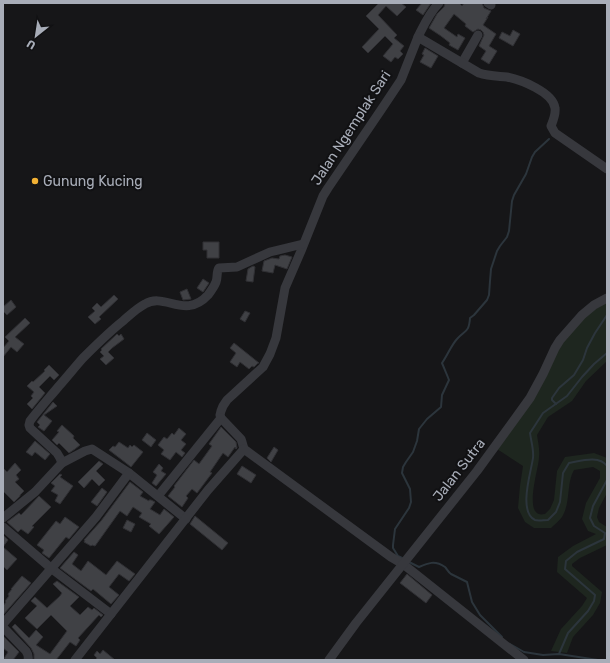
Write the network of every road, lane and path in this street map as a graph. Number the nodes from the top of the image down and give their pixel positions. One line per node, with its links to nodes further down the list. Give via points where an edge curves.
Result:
1 (439, 3): 3 (street, Jalan Ngemplak Sari)
2 (478, 35): 4 (street)
3 (418, 37): 4 (street); 6 (street, Jalan Ngemplak Sari, via 401,80 323,196)
4 (462, 63): 5 (street, via 479,73 515,79 544,92 555,106 551,126 555,133)
5 (607, 169)
6 (303, 244): 8 (street, Jalan Ngemplak Sari, via 285,288 276,338 266,362 222,406); 10 (street, via 270,252 237,268 219,268 216,283 208,296 201,301 181,306 150,301 109,332 82,359 30,422 30,428 57,453)
7 (607, 298): 16 (street, Jalan Sutra, via 582,315 560,340 524,407)
8 (222, 418): 9 (street, via 241,439); 12 (street)
9 (244, 449): 14 (street); 16 (street, via 391,557)
10 (62, 464): 11 (street, via 92,448); 13 (street)
11 (129, 473): 12 (street); 17 (street)
12 (158, 496): 14 (street)
13 (3, 518)
14 (186, 519): 18 (street)
15 (3, 527): 17 (street)
16 (405, 561): 23 (street, Jalan Sutra); 24 (street)
17 (52, 569): 18 (street); 19 (street)
18 (111, 614): 22 (street)
19 (3, 624)
20 (3, 627): 21 (street, via 26,651)
21 (28, 660)
22 (75, 660)
23 (328, 660)
24 (524, 660)

